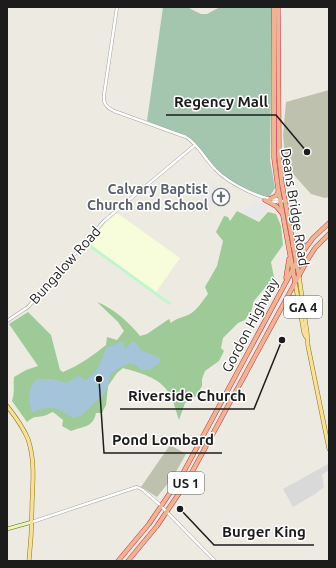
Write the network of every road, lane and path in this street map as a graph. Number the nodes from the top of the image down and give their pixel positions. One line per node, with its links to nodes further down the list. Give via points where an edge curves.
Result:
1 (117, 7): 4 (street, via 104,94 107,108 186,137)
2 (274, 7): 5 (highway, Deans Bridge Road / US 1, via 273,139)
3 (278, 7): 9 (highway, Deans Bridge Road / US 1, via 278,148)
4 (195, 145): 6 (street, via 221,175); 22 (street, Bungalow Road, via 104,221 28,307)
5 (278, 188): 7 (highway, via 277,195); 9 (highway, Deans Bridge Road / US 1)
6 (257, 195): 7 (street); 8 (street)
7 (270, 199): 9 (street)
8 (265, 200): 9 (street); 10 (highway, via 278,208)
9 (283, 200): 10 (highway, Deans Bridge Road / US 1)
10 (285, 217): 14 (highway, Deans Bridge Road / US 1)
11 (329, 223): 13 (highway, Gordon Highway)
12 (329, 234): 17 (highway, Gordon Highway)
13 (309, 243): 14 (highway, via 303,247); 15 (highway, Gordon Highway)
14 (291, 248): 15 (highway, Deans Bridge Road / US 1); 16 (highway, Deans Bridge Road / GA 4); 19 (highway, US 1, via 288,272)
15 (296, 263): 16 (highway, Gordon Highway); 17 (highway, Deans Bridge Road / US 1)
16 (293, 269): 18 (highway, Deans Bridge Road / GA 4); 19 (highway, Gordon Highway)
17 (298, 276): 18 (highway, Gordon Highway / US 1); 23 (main road, Deans Bridge Road / GA 4)
18 (296, 282): 20 (highway, Gordon Highway / US 1); 21 (main road, Deans Bridge Road / GA 4)
19 (280, 292): 26 (highway, Gordon Highway / US 1, via 185,469)
20 (284, 303): 21 (highway, via 291,298); 27 (highway, Gordon Highway / US 1, via 189,477)
21 (299, 304): 23 (main road, Deans Bridge Road / GA 4)
22 (7, 321)
23 (307, 338): 25 (main road, Deans Bridge Road / GA 4)
24 (7, 406): 28 (main road, via 26,435 32,459)
25 (329, 449)
26 (161, 506): 27 (street); 28 (street, via 137,487); 31 (highway, Gordon Highway / US 1)
27 (167, 512): 32 (highway, Gordon Highway / US 1); 33 (street)
28 (32, 522): 29 (main road); 30 (main road)
29 (7, 529)
30 (30, 561)
31 (118, 561)
32 (128, 561)
33 (215, 561)

